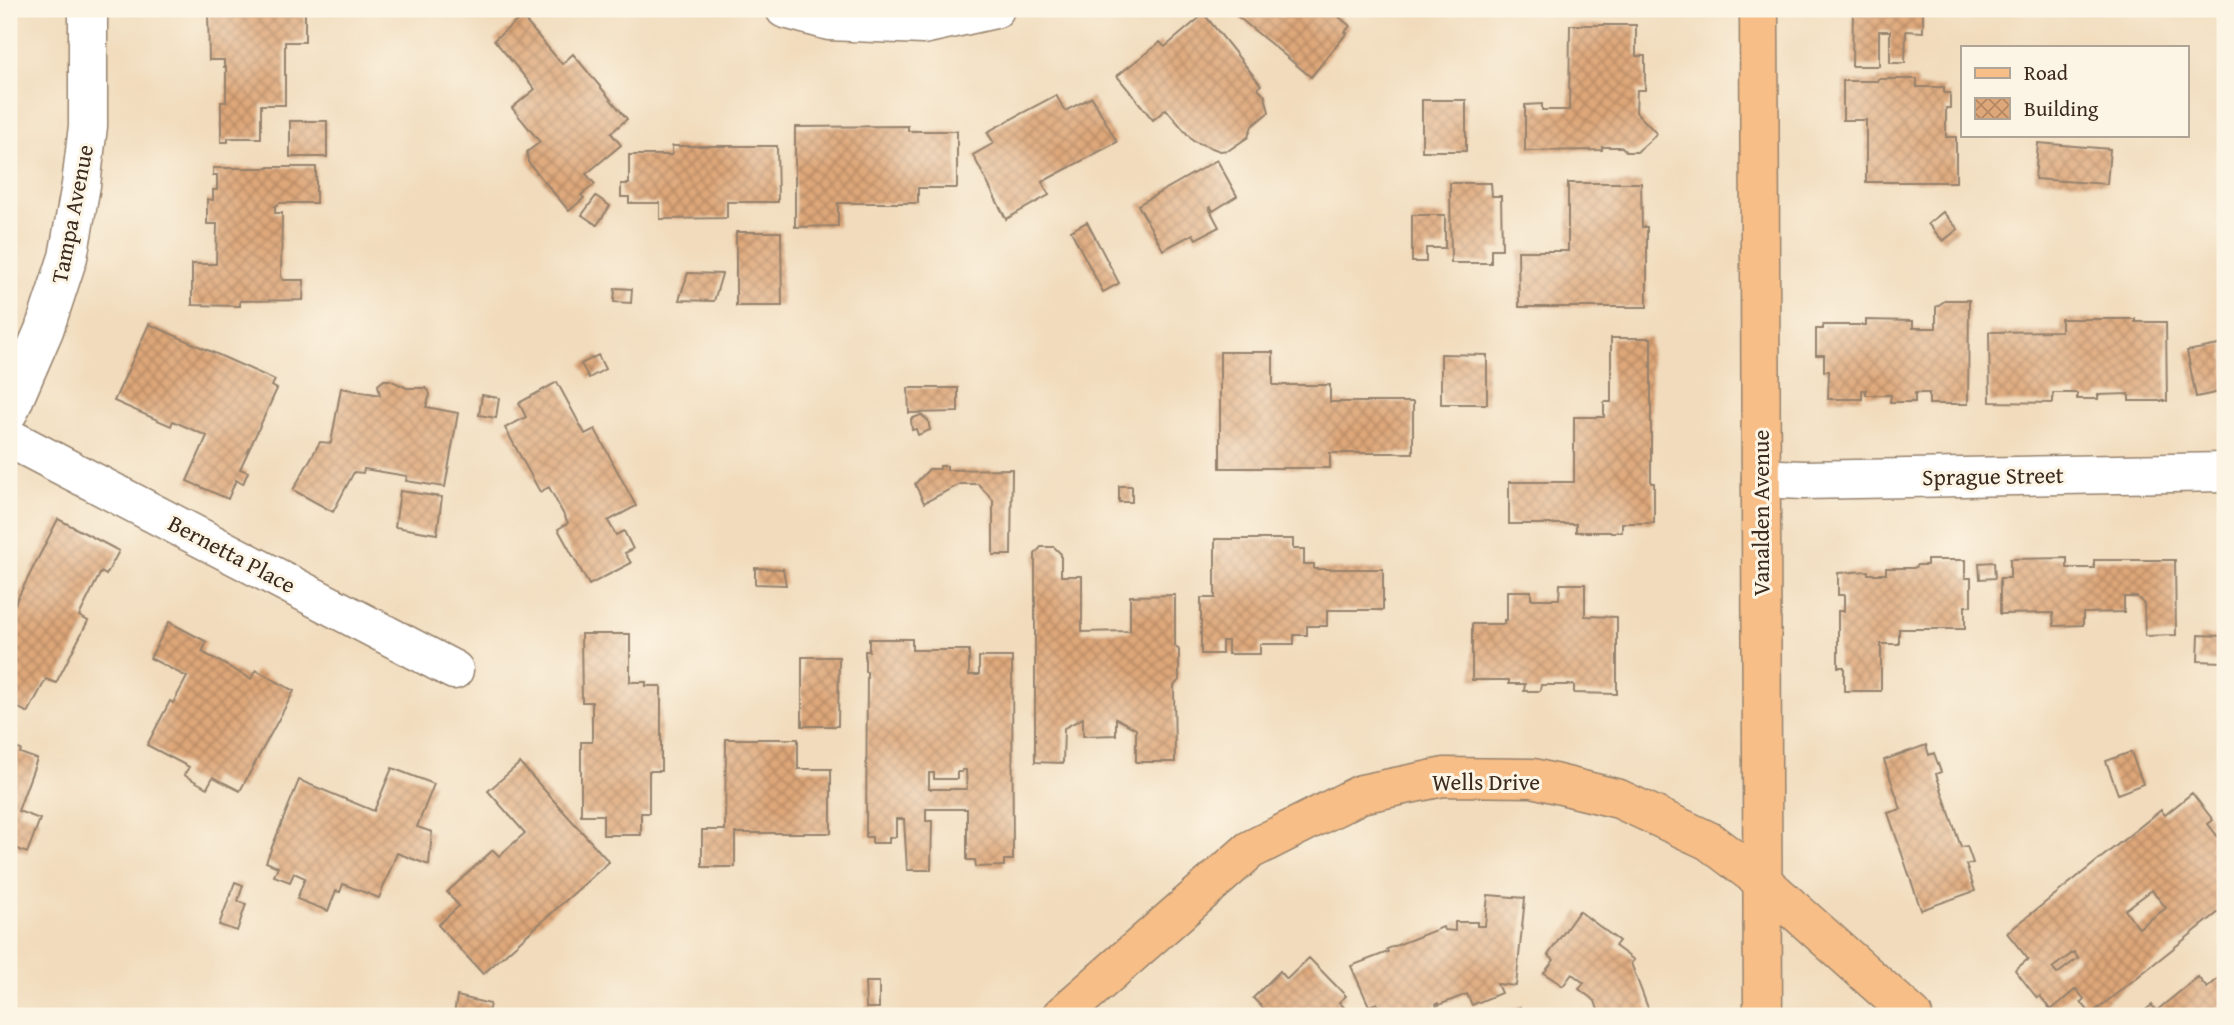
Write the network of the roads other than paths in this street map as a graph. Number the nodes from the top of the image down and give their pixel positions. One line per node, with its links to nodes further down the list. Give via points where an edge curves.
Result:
1 (88, 9): 5 (street, Tampa Avenue, via 88,126 68,257 44,330)
2 (785, 9): 3 (street, via 829,21 923,24)
3 (995, 9)
4 (1759, 9): 8 (main road, Vanalden Avenue)
5 (9, 411)
6 (9, 438): 9 (street, Bernetta Place)
7 (2225, 472): 8 (street, Sprague Street)
8 (1761, 478): 10 (main road, Vanalden Avenue)
9 (454, 670)
10 (1762, 881): 11 (main road, Wells Drive, via 1709,841 1619,799 1533,778 1444,777 1361,794 1250,850); 12 (main road, Vanalden Avenue); 13 (main road, Wells Drive)
11 (1060, 1016)
12 (1763, 1016)
13 (1913, 1016)

